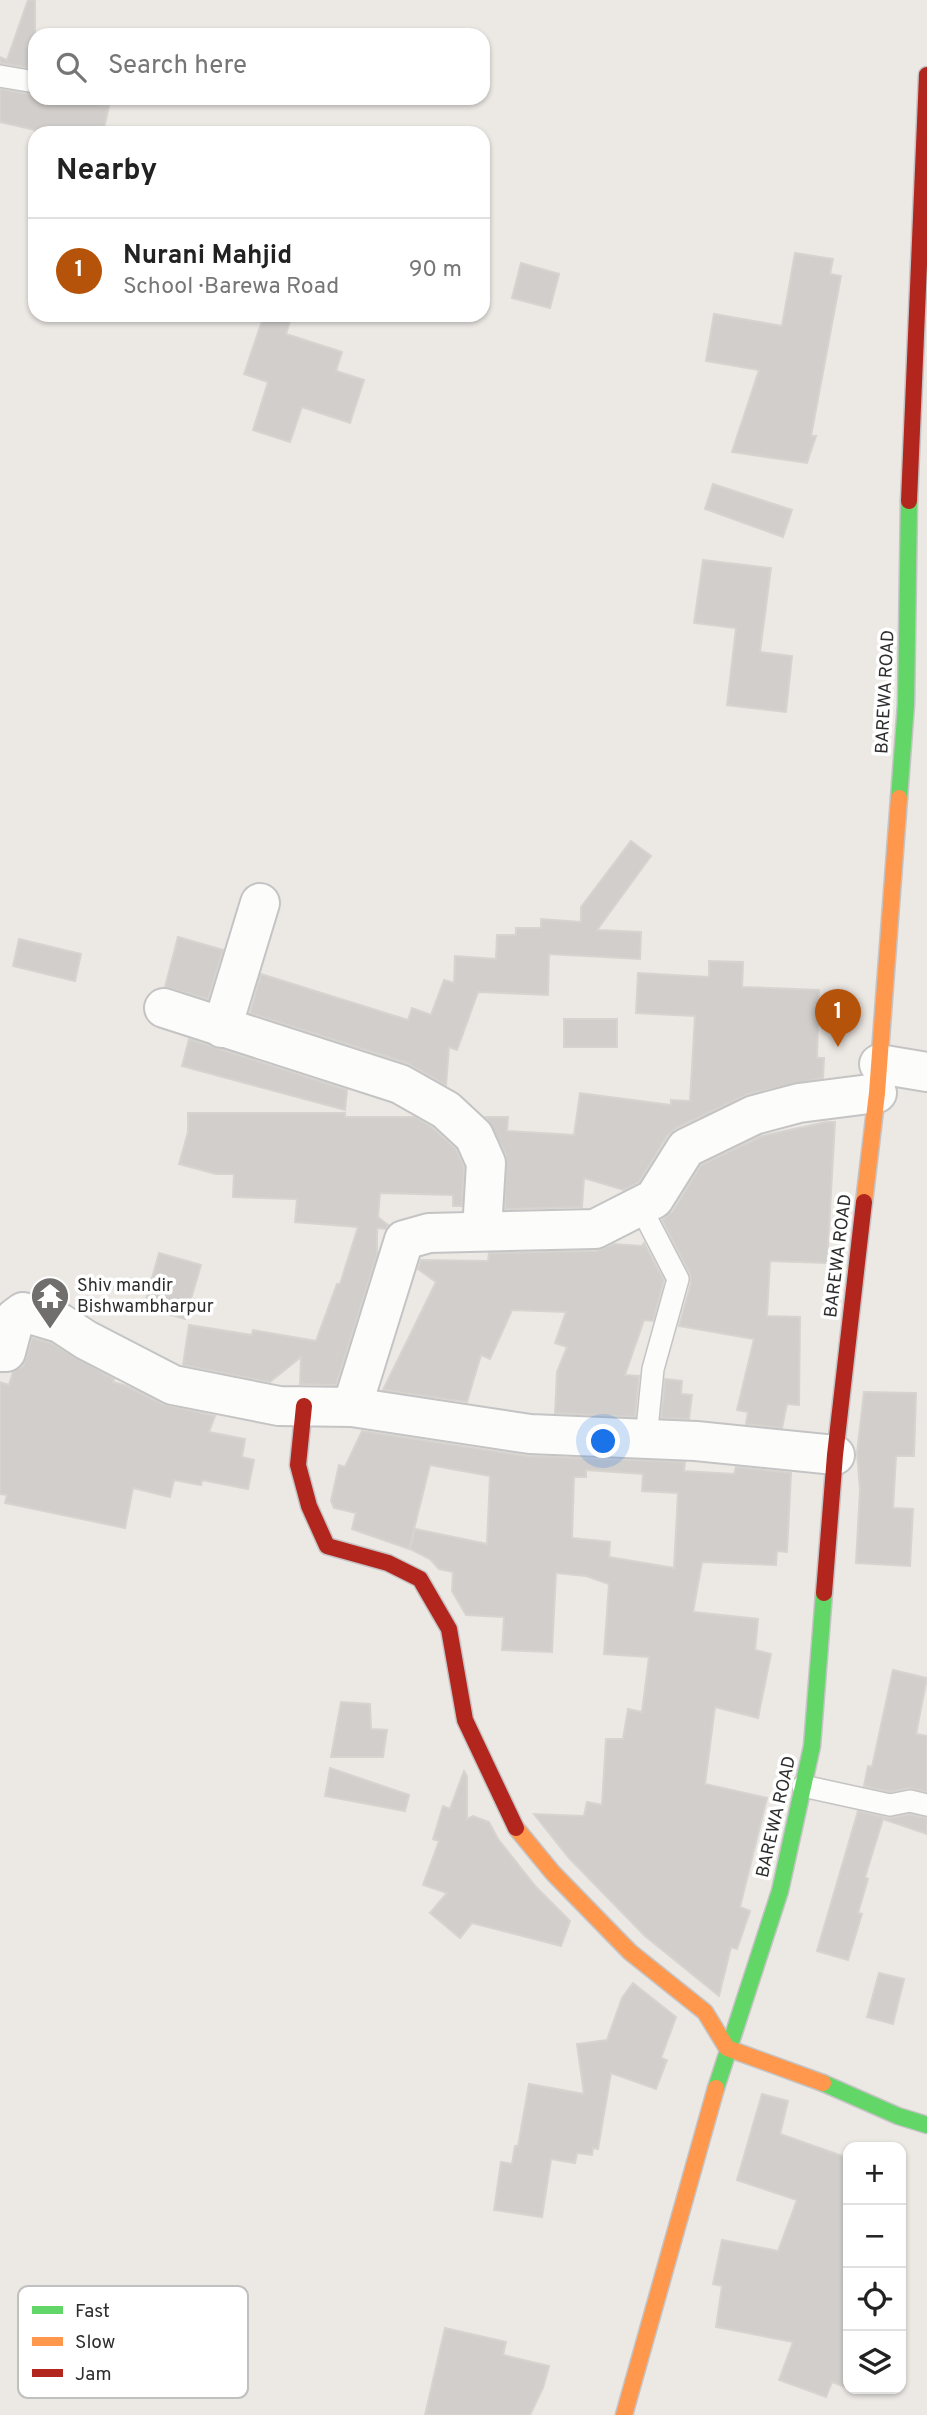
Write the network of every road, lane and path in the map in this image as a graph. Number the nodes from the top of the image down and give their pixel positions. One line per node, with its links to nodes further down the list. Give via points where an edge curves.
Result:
1 (927, 75): 8 (main road, BAREWA ROAD, via 911,438 906,704)
2 (0, 76): 3 (lane)
3 (28, 81)
4 (260, 903): 6 (street)
5 (164, 1009): 6 (street)
6 (222, 1028): 10 (street, via 400,1084 446,1110 474,1136 486,1163)
7 (927, 1072): 8 (street)
8 (878, 1079): 9 (street, via 754,1115 686,1148 654,1199); 15 (main road, BAREWA ROAD)
9 (640, 1206): 10 (street, via 595,1229); 14 (lane, via 678,1279 653,1369)
10 (482, 1231): 13 (street, via 429,1233 404,1240)
11 (0, 1352): 12 (street, via 6,1352 15,1318 23,1312 60,1323 173,1385 279,1406)
12 (304, 1406): 13 (street); 18 (main road, via 298,1465 327,1546 388,1563 420,1579 450,1629 465,1720 515,1826 553,1873 630,1952 705,2012)
13 (352, 1407): 14 (street, via 530,1434)
14 (646, 1440): 15 (street)
15 (835, 1455): 16 (main road, BAREWA ROAD, via 813,1746)
16 (803, 1786): 17 (lane, via 890,1805 911,1801); 18 (main road, BAREWA ROAD, via 780,1891)
17 (927, 1805)
18 (727, 2048): 19 (main road); 20 (main road, BAREWA ROAD)
19 (927, 2125)
20 (624, 2415)

